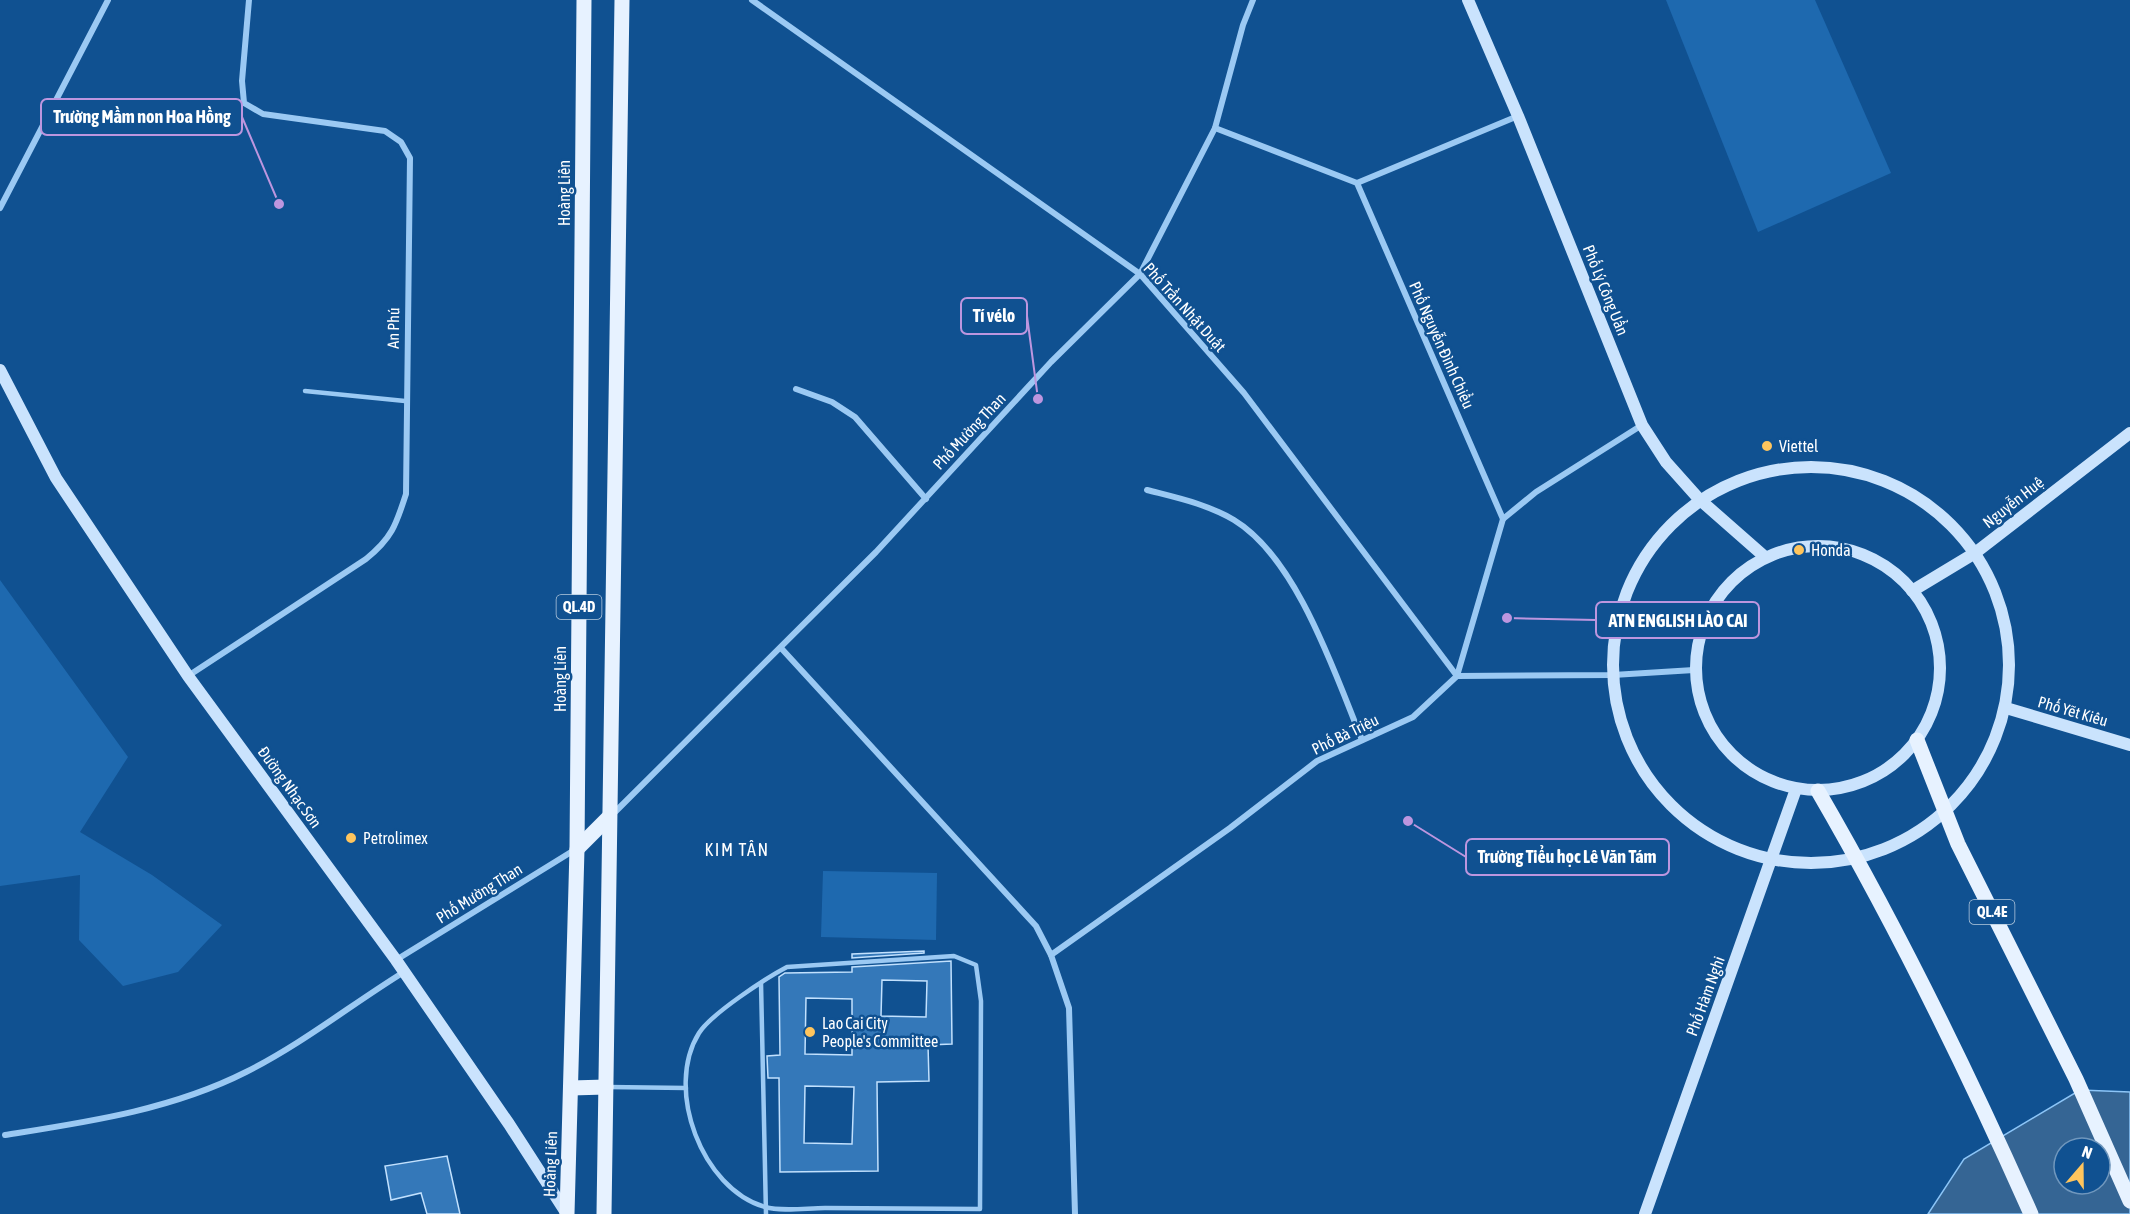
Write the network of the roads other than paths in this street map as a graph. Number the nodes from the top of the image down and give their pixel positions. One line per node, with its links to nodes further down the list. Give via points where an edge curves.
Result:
1 (108, 0): 11 (street)
2 (249, 0): 16 (street, An Phú, via 242,81 244,103 263,114 385,131 401,142 410,158)
3 (584, 0): 39 (main road, Hoàng Liên / QL.4D)
4 (622, 0): 38 (main road, QL.4D)
5 (752, 0): 12 (street, Phố Trần Nhật Duật)
6 (1253, 0): 9 (street, Phố Mường Than)
7 (1468, 0): 8 (main road, Phố Lý Công Uẩn)
8 (1518, 116): 10 (street); 17 (main road, Phố Lý Công Uẩn)
9 (1215, 128): 10 (street); 12 (street, Phố Mường Than)
10 (1357, 183): 22 (street, Phố Nguyễn Đình Chiểu)
11 (0, 208)
12 (1140, 274): 20 (street, Phố Mường Than, via 1051,362); 30 (street, Phố Trần Nhật Duật, via 1244,393)
13 (0, 370): 29 (main road, Đường Nhạc Sơn, via 56,478)
14 (796, 389): 20 (street, via 832,402 855,417)
15 (305, 391): 16 (lane)
16 (405, 401): 29 (street, An Phú, via 406,494 386,543)
17 (1642, 425): 21 (main road, Phố Lý Công Uẩn, via 1666,462); 22 (street, via 1536,492)
18 (2130, 433): 23 (main road, Nguyễn Huệ)
19 (1147, 490): 32 (street, via 1202,504 1236,521 1270,552 1324,648)
20 (926, 499): 26 (street, Phố Mường Than)
21 (1699, 499): 23 (main road, via 1737,480 1780,469 1825,467 1870,475 1911,494 1938,514); 24 (main road, Phố Lý Công Uẩn); 28 (main road, via 1666,527 1642,559 1624,595 1614,633)
22 (1503, 519): 30 (street)
23 (1975, 553): 25 (main road, Nguyễn Huệ); 31 (main road, via 1996,590 2007,629 2010,669)
24 (1765, 557): 25 (main road, via 1796,548 1849,551 1889,569); 27 (main road, via 1736,576 1713,603 1699,636)
25 (1912, 591): 33 (main road, via 1935,634 1940,673 1936,702)
26 (781, 648): 38 (street, Phố Mường Than); 42 (street, via 1036,926)
27 (1694, 670): 28 (street); 35 (main road, via 1702,712 1724,748 1756,775)
28 (1613, 675): 30 (street); 41 (main road, via 1622,727 1634,757 1659,794 1691,823 1729,846)
29 (188, 676): 43 (main road, Đường Nhạc Sơn)
30 (1457, 676): 32 (street, Phố Bà Triệu, via 1413,717)
31 (2006, 708): 34 (main road, Phố Yẽt Kiêu); 37 (main road, via 1990,753 1964,793)
32 (1362, 740): 42 (street, Phố Bà Triệu, via 1317,761)
33 (1917, 740): 36 (main road, via 1886,771 1860,784); 37 (main road, QL.4E)
34 (2130, 745)
35 (1796, 789): 36 (main road); 41 (main road, Phố Hàm Nghi)
36 (1818, 791): 40 (main road)
37 (1944, 812): 40 (main road, via 1902,842); 50 (main road, QL.4E, via 2076,1079)
38 (608, 818): 39 (main road); 46 (main road, QL.4D)
39 (577, 849): 43 (street, Phố Mường Than); 47 (main road, Hoàng Liên / QL.4D)
40 (1857, 858): 41 (main road, via 1805,864); 56 (main road, via 1989,1120)
41 (1771, 859): 55 (main road, Phố Hàm Nghi)
42 (1051, 955): 54 (street, via 1069,1008)
43 (396, 960): 44 (main road, Đường Nhạc Sơn)
44 (404, 972): 49 (street, via 247,1072 208,1089 159,1106); 52 (main road, Đường Nhạc Sơn)
45 (762, 983): 48 (lane, via 699,1033 689,1059); 51 (lane); 51 (lane, via 787,967 954,956 976,965 981,1001 980,1209)
46 (606, 1087): 47 (main road); 48 (lane); 53 (main road, QL.4D)
47 (571, 1088): 52 (main road, Hoàng Liên / QL.4D)
48 (686, 1088): 51 (lane, via 687,1105 702,1151 731,1191)
49 (5, 1136)
50 (2130, 1201)
51 (766, 1211)
52 (567, 1214)
53 (604, 1214)
54 (1075, 1214)
55 (1644, 1214)
56 (2031, 1214)

